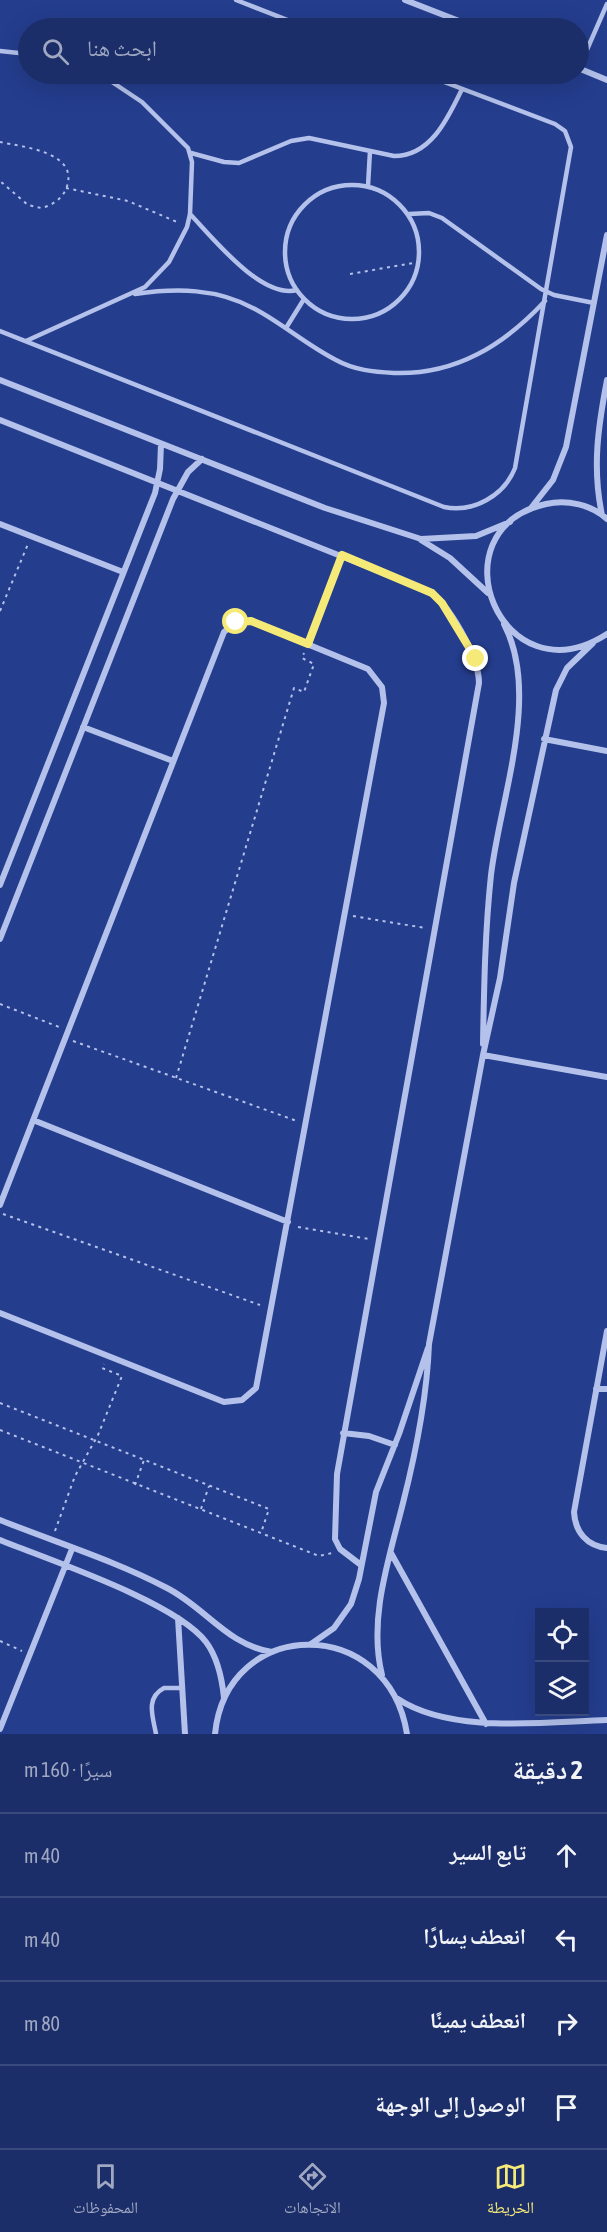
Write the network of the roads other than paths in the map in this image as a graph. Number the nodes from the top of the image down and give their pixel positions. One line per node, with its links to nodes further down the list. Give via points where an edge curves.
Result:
1 (236, 0): 4 (lane)
2 (405, 0): 5 (street)
3 (607, 4): 6 (lane)
4 (282, 18)
5 (451, 18)
6 (589, 45)
7 (0, 51): 8 (lane)
8 (18, 53)
9 (589, 72): 10 (street)
10 (607, 80)
11 (115, 84): 15 (lane, via 142,102)
12 (449, 84): 13 (lane)
13 (462, 89): 14 (lane, via 441,127 422,149 402,156); 21 (lane, via 555,124 570,141 571,159)
14 (370, 150): 15 (lane, via 309,138 239,162); 16 (lane)
15 (191, 153): 17 (lane)
16 (368, 186): 18 (lane, via 386,194); 20 (lane, via 345,185 324,190 292,220 285,248 287,270)
17 (190, 214): 20 (lane, via 256,278 277,291); 22 (lane, via 169,262)
18 (408, 214): 21 (lane, via 429,213 442,218); 23 (lane, via 419,241 419,262 413,282 395,304 370,317 341,318 327,315)
19 (607, 235): 25 (street)
20 (297, 290): 23 (lane)
21 (547, 292): 24 (lane); 25 (lane)
22 (135, 294): 26 (lane, via 189,290 216,294 256,309); 28 (lane)
23 (304, 299): 26 (lane)
24 (546, 300): 26 (lane, via 517,329 488,350 454,365 416,372 372,372 347,365); 28 (lane, via 512,475 503,488 484,501 460,509 444,507)
25 (594, 303): 36 (street, via 567,447 553,480)
26 (286, 328)
27 (0, 331): 28 (lane)
28 (26, 341)
29 (0, 380): 32 (street)
30 (607, 380): 37 (street, via 596,446 596,481)
31 (0, 420): 34 (street)
32 (161, 444): 33 (street); 34 (street)
33 (202, 459): 35 (street); 40 (street, via 357,520)
34 (158, 482): 35 (street); 41 (street)
35 (177, 489): 46 (street); 63 (street, via 438,597 478,666 479,683)
36 (531, 508): 37 (street, via 568,503); 38 (street)
37 (605, 517)
38 (510, 522): 40 (street, via 476,536); 42 (street, via 490,555)
39 (0, 524): 41 (street)
40 (421, 539): 42 (street, via 450,558)
41 (123, 572): 50 (street)
42 (488, 593): 43 (street)
43 (504, 624): 45 (street, via 536,646 555,650); 53 (street, via 518,660 520,699 489,891)
44 (607, 634): 45 (street)
45 (593, 643): 47 (street, via 561,679)
46 (83, 727): 49 (street); 52 (street)
47 (544, 740): 48 (street); 53 (street)
48 (607, 751)
49 (173, 761): 55 (street); 57 (street, via 221,639 230,626 251,621 368,669 379,680 384,695)
50 (2, 874): 51 (street)
51 (0, 885)
52 (0, 939)
53 (483, 1055): 54 (street); 60 (street)
54 (607, 1077)
55 (33, 1120): 56 (street); 57 (street)
56 (0, 1205)
57 (287, 1224): 58 (street, via 258,1382 248,1397 236,1402 218,1400)
58 (0, 1313)
59 (607, 1331): 61 (street)
60 (429, 1344): 64 (street); 69 (street, via 417,1435)
61 (596, 1389): 62 (street); 67 (street, via 575,1519 584,1538)
62 (607, 1389)
63 (344, 1433): 64 (street); 70 (street, via 334,1513 335,1539 340,1549)
64 (395, 1445): 70 (street, via 370,1513)
65 (0, 1520): 68 (street)
66 (0, 1540): 71 (street)
67 (607, 1548)
68 (72, 1549): 71 (street); 74 (street, via 166,1587 236,1640)
69 (391, 1553): 75 (street, via 378,1618 377,1647); 80 (street)
70 (361, 1565): 73 (street, via 356,1590 344,1616)
71 (64, 1566): 72 (street); 81 (street)
72 (178, 1618): 76 (street); 77 (street, via 196,1631 213,1655)
73 (311, 1644): 74 (street); 75 (street, via 350,1653)
74 (272, 1652): 77 (street, via 244,1671)
75 (382, 1675): 78 (street)
76 (181, 1688): 82 (lane, via 164,1688 153,1698); 83 (street)
77 (224, 1698): 84 (street)
78 (398, 1699): 80 (street, via 439,1719); 85 (street)
79 (607, 1720): 80 (street)
80 (486, 1724)
81 (0, 1730)
82 (156, 1734)
83 (184, 1734)
84 (215, 1734)
85 (407, 1734)

